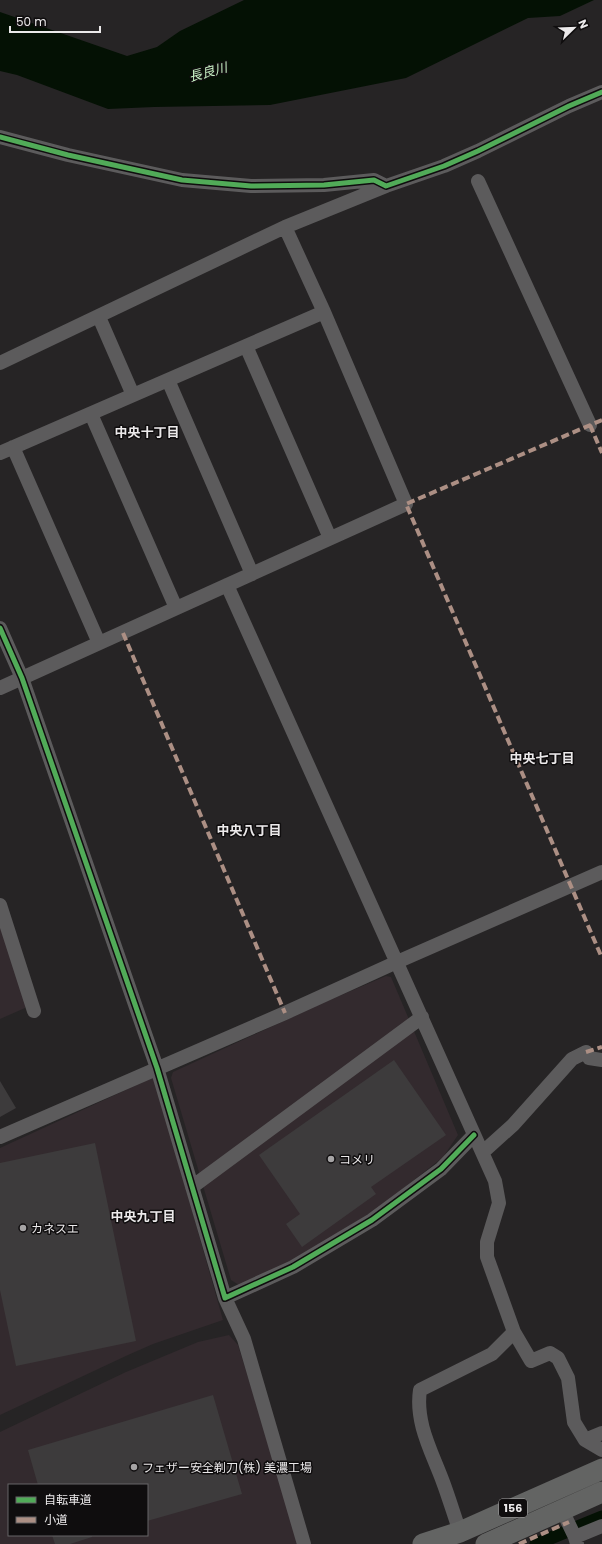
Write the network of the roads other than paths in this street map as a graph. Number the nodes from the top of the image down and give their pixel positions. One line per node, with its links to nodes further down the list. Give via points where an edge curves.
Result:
1 (602, 92): 4 (street, via 444,166)
2 (0, 136): 4 (street, via 68,155 182,180 251,186 324,185 374,180)
3 (478, 181): 13 (street)
4 (386, 186): 5 (street)
5 (286, 227): 6 (street); 7 (street)
6 (324, 312): 8 (street); 16 (street, via 406,504)
7 (99, 317): 9 (street); 11 (street)
8 (246, 346): 10 (street); 16 (street)
9 (0, 363)
10 (168, 380): 11 (street); 17 (street)
11 (133, 395): 12 (street)
12 (91, 414): 14 (street); 19 (street)
13 (590, 425)
14 (14, 448): 15 (street); 21 (street)
15 (0, 453)
16 (330, 538): 17 (street)
17 (252, 574): 18 (street)
18 (227, 585): 19 (street); 26 (street)
19 (176, 608): 21 (street)
20 (0, 628): 22 (street)
21 (99, 643): 22 (street)
22 (22, 678): 23 (street); 30 (street)
23 (0, 688)
24 (602, 872): 26 (street)
25 (0, 905): 27 (street)
26 (397, 962): 28 (street); 30 (street)
27 (34, 1011)
28 (422, 1017): 31 (street); 34 (street)
29 (602, 1060): 33 (street, via 589,1058 586,1052 572,1059 513,1125)
30 (157, 1068): 32 (street); 34 (street)
31 (474, 1135): 33 (street); 35 (street, via 441,1169 372,1220 293,1267)
32 (0, 1137)
33 (483, 1152): 36 (street, via 495,1180 499,1202 487,1242 487,1257)
34 (192, 1187): 35 (street)
35 (225, 1298): 45 (street, via 244,1339)
36 (514, 1332): 38 (street, via 531,1361 550,1353 558,1358 568,1378 574,1422); 44 (street, via 492,1354 420,1390 418,1404 426,1441 443,1480)
37 (602, 1433): 38 (street)
38 (585, 1440): 39 (street)
39 (602, 1450)
40 (602, 1469): 44 (highway, 156)
41 (602, 1492): 43 (highway, 156)
42 (602, 1526): 43 (street)
43 (572, 1530): 47 (highway, 156)
44 (460, 1532): 46 (highway, 156)
45 (304, 1544)
46 (423, 1544)
47 (486, 1544)

